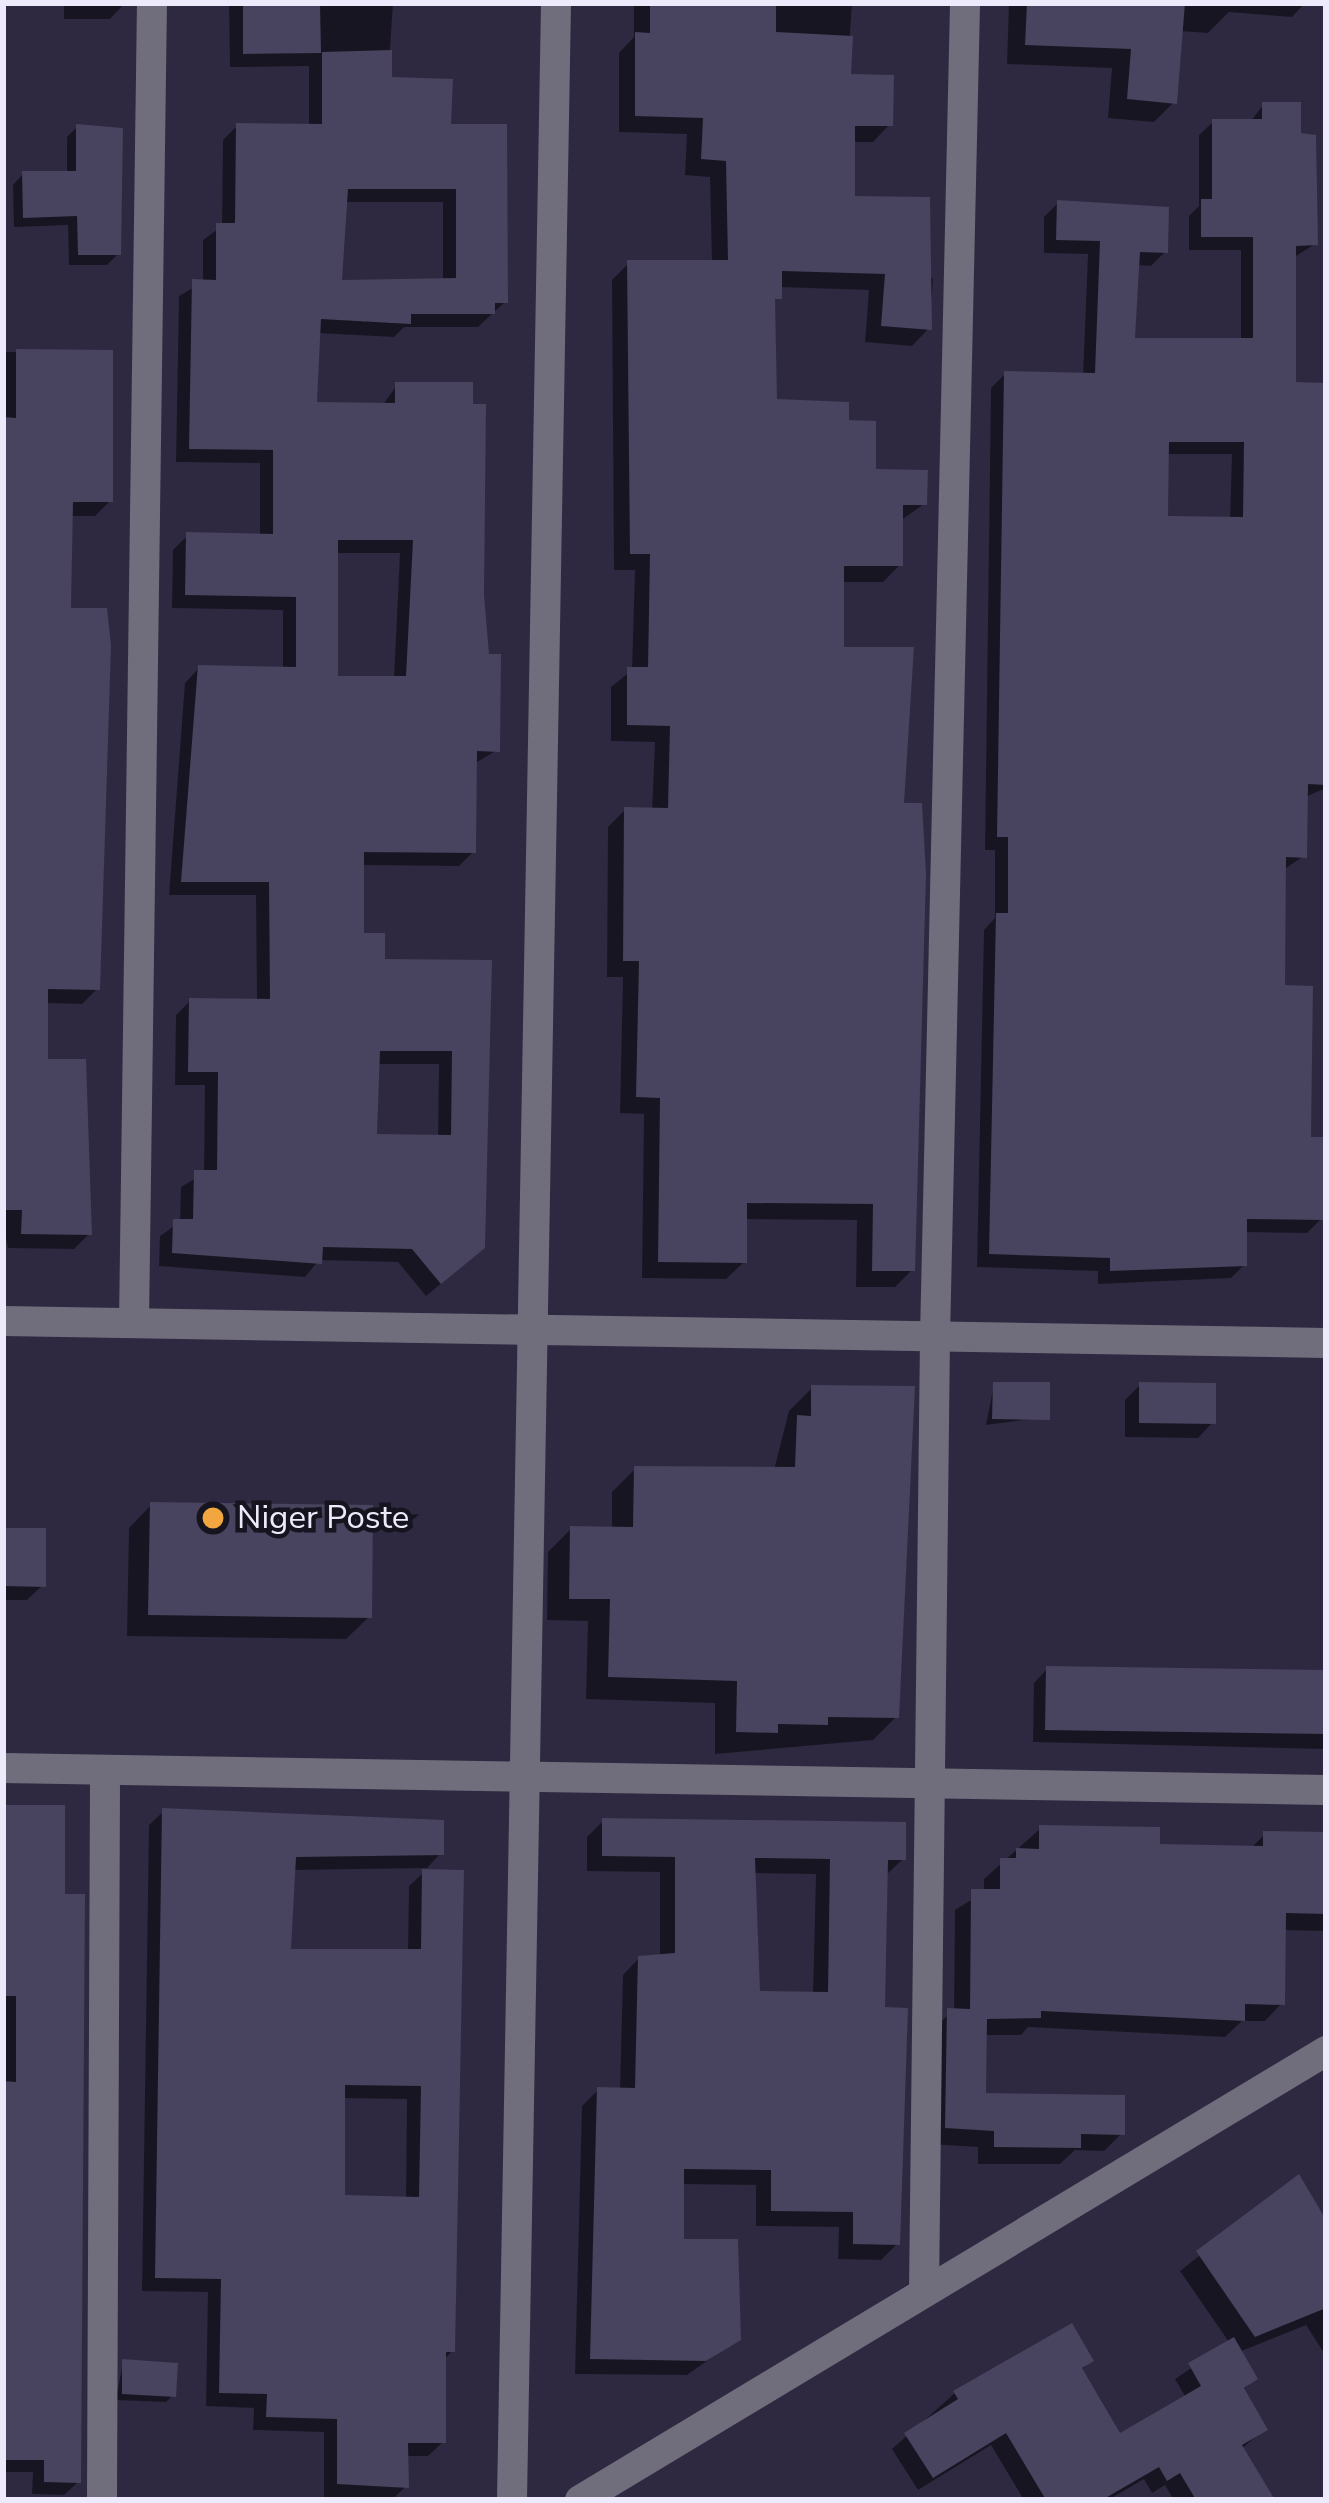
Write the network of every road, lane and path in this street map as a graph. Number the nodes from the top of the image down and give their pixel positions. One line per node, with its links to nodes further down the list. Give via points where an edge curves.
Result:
1 (152, 3): 5 (street)
2 (556, 3): 6 (street)
3 (965, 3): 7 (street)
4 (3, 1321): 5 (street)
5 (134, 1323): 6 (street)
6 (535, 1330): 7 (street); 11 (street)
7 (935, 1337): 8 (street); 12 (street)
8 (1326, 1343)
9 (3, 1768): 10 (street)
10 (105, 1770): 11 (street); 16 (street)
11 (527, 1777): 12 (street); 17 (street)
12 (930, 1784): 13 (street); 15 (street)
13 (1326, 1790)
14 (1326, 2051): 15 (street)
15 (924, 2292): 18 (street)
16 (102, 2500)
17 (512, 2500)
18 (580, 2500)

